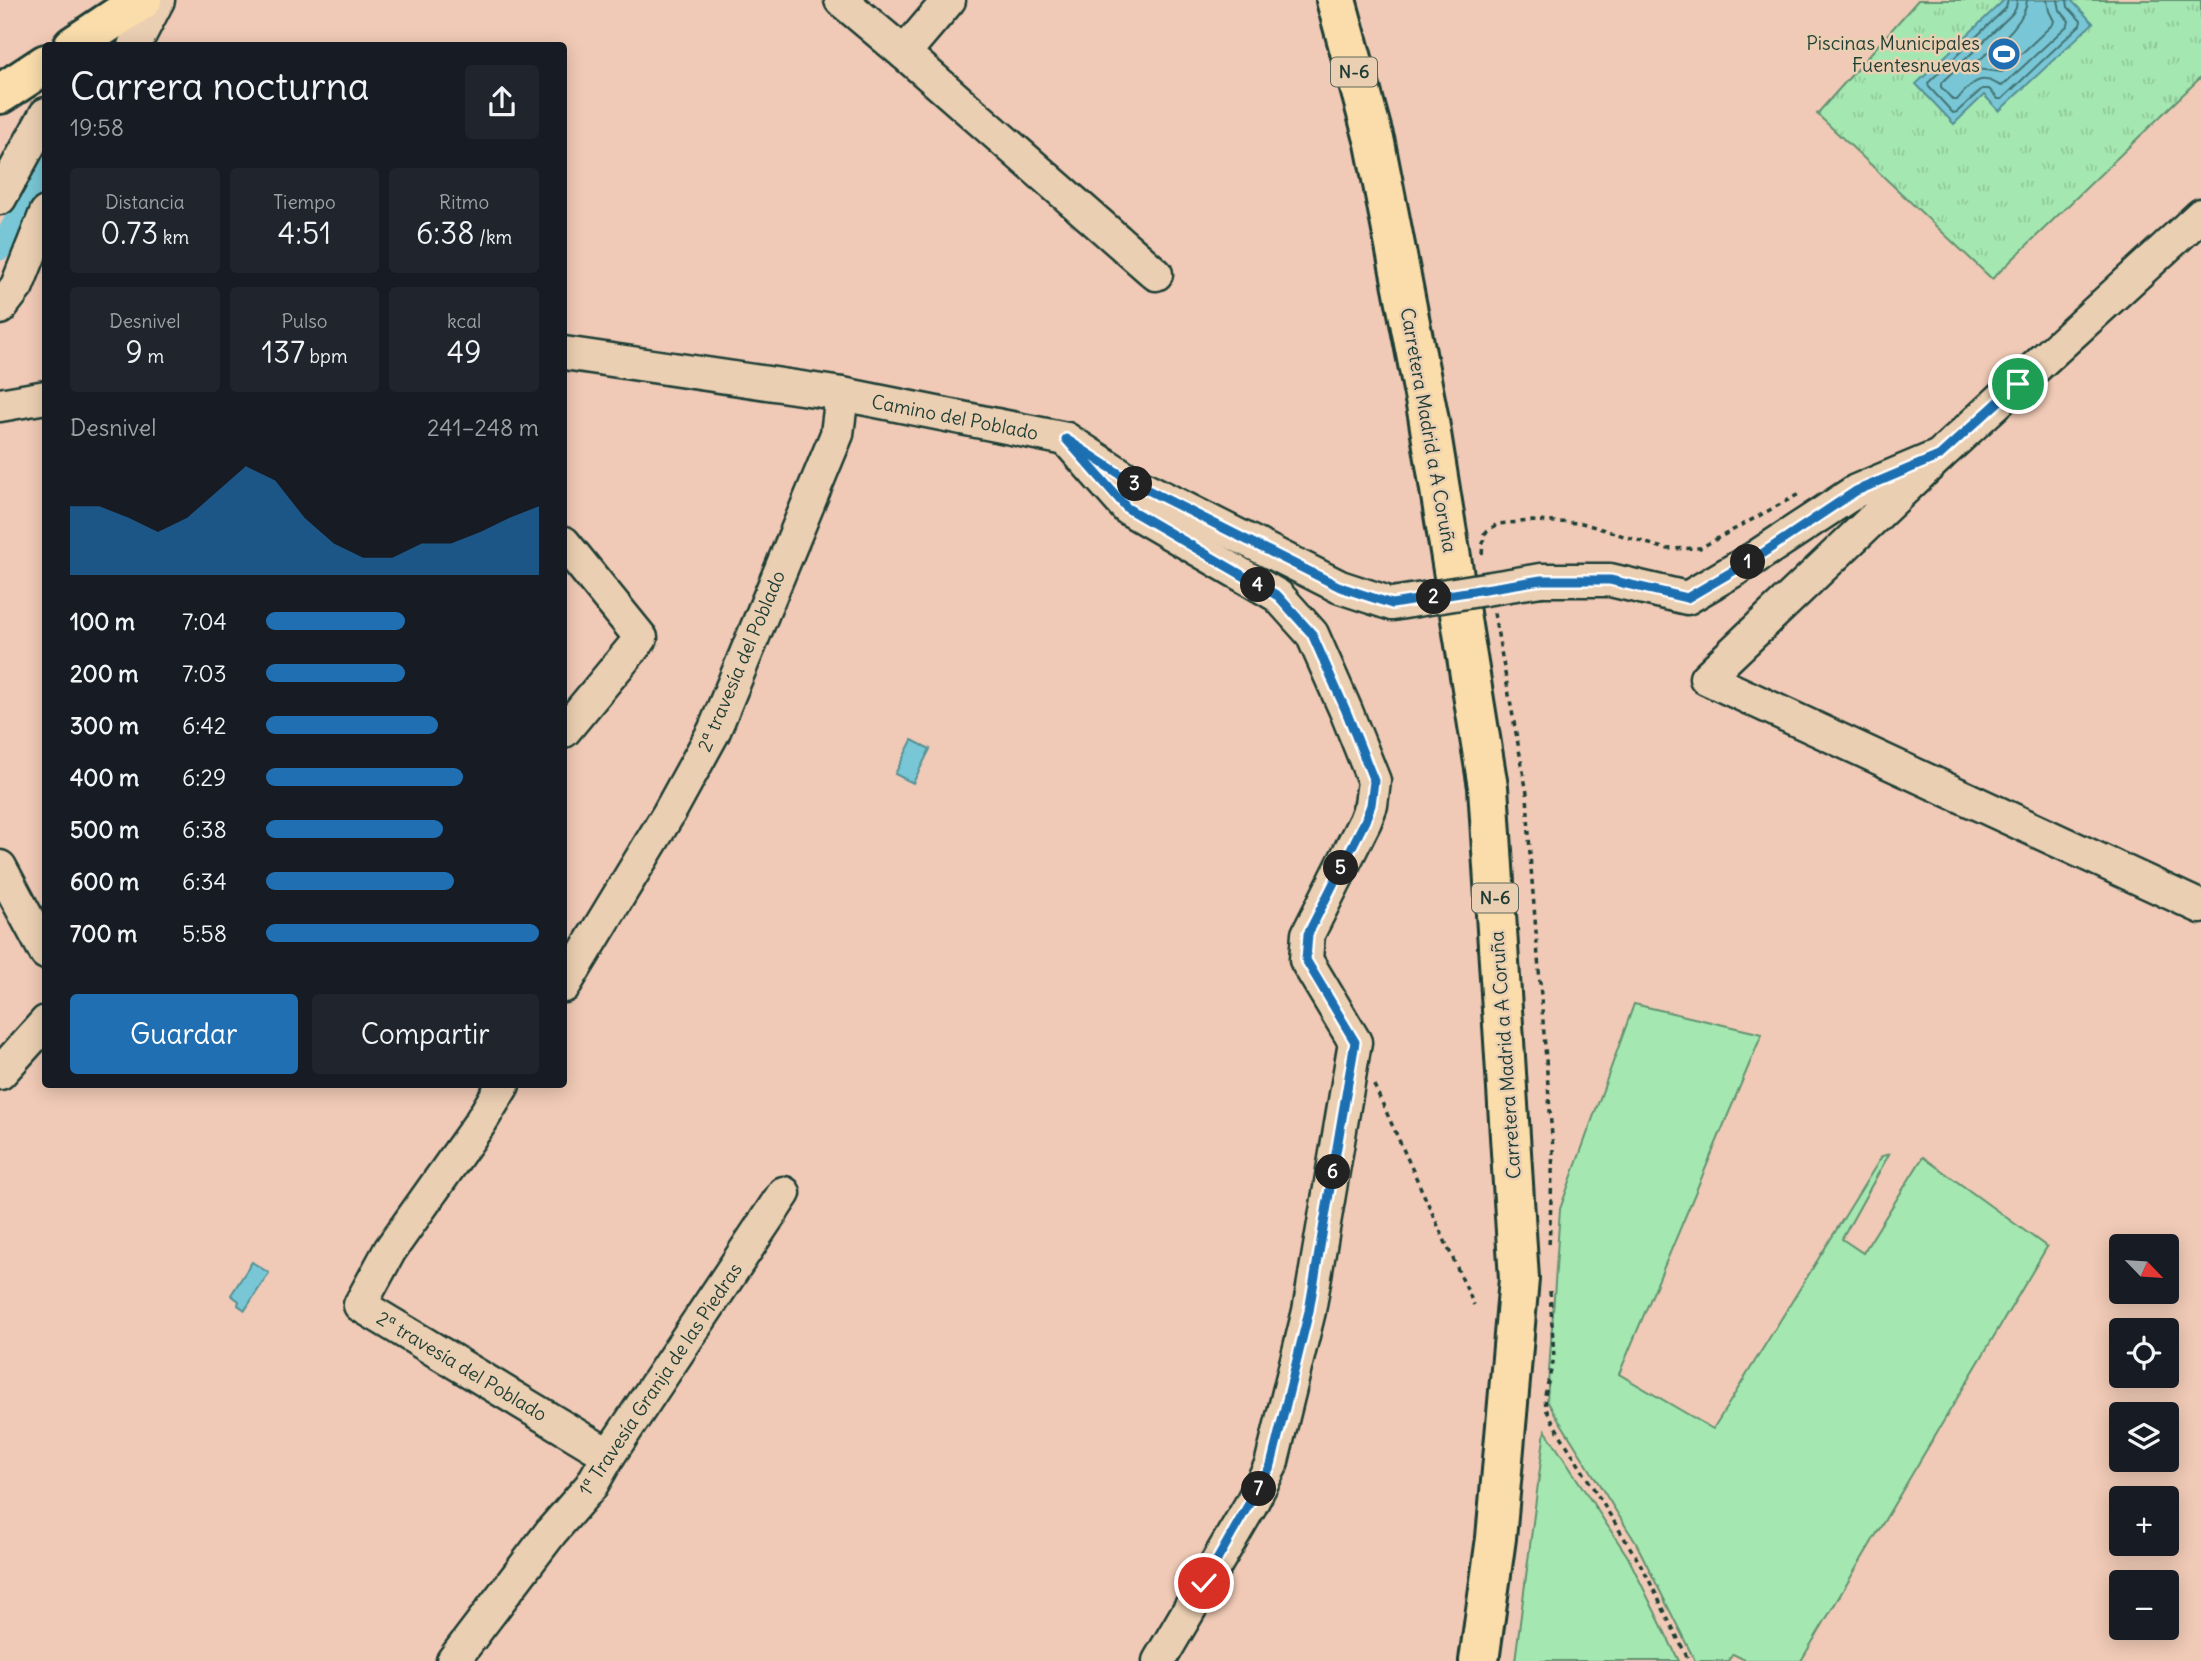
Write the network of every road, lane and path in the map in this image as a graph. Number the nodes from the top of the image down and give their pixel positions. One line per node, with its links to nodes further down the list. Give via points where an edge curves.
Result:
1 (158, 0): 6 (street)
2 (841, 0): 7 (street)
3 (949, 0): 7 (street)
4 (1336, 0): 11 (main road, Carretera Madrid a A Coruña / N-6)
5 (1355, 0): 11 (main road, N-6)
6 (107, 27)
7 (904, 52): 16 (street)
8 (42, 67): 9 (main road)
9 (0, 96): 12 (street, via 15,102 27,115)
10 (42, 121): 12 (street)
11 (1375, 143): 44 (main road, Carretera Madrid a A Coruña / N-6, via 1428,415 1488,787 1519,1279 1496,1538)
12 (29, 145): 13 (street)
13 (0, 198)
14 (2201, 215): 23 (street)
15 (42, 223): 17 (street, via 17,286)
16 (1156, 274)
17 (0, 308)
18 (567, 353): 19 (street, Camino del Poblado)
19 (842, 394): 22 (street, Camino del Poblado); 32 (street, 2ª travesía del Poblado, via 836,435 714,731)
20 (42, 398): 21 (street)
21 (0, 405)
22 (1066, 439): 23 (street, Camino del Poblado, bridge, via 1132,482 1340,587 1392,604 1541,580 1610,580 1687,598 1856,491); 34 (street, via 1127,508 1278,596 1312,634 1374,781 1365,821 1308,934 1306,960)
23 (1939, 456): 30 (street, via 1706,678)
24 (1808, 490): 26 (path, via 1700,548 1666,549 1582,523 1532,521 1497,524 1484,534)
25 (567, 547): 28 (street, via 641,638)
26 (1482, 558)
27 (1493, 611): 38 (path, via 1527,793 1553,1149)
28 (567, 728)
29 (0, 867): 31 (street)
30 (2201, 907)
31 (42, 946)
32 (567, 981)
33 (42, 1026): 35 (street)
34 (1355, 1042): 40 (path); 43 (street, via 1309,1311 1271,1465)
35 (0, 1073)
36 (501, 1088): 41 (street, 2ª travesía del Poblado, via 390,1250 360,1305)
37 (784, 1193): 41 (street, 1ª Travesía Granja de las Piedras)
38 (1549, 1252)
39 (1549, 1286): 45 (path, via 1554,1359 1546,1409 1644,1570)
40 (1474, 1305)
41 (609, 1455): 42 (street, 1ª Travesía Granja de las Piedras, via 592,1486)
42 (453, 1661)
43 (1159, 1661)
44 (1479, 1661)
45 (1689, 1661)

